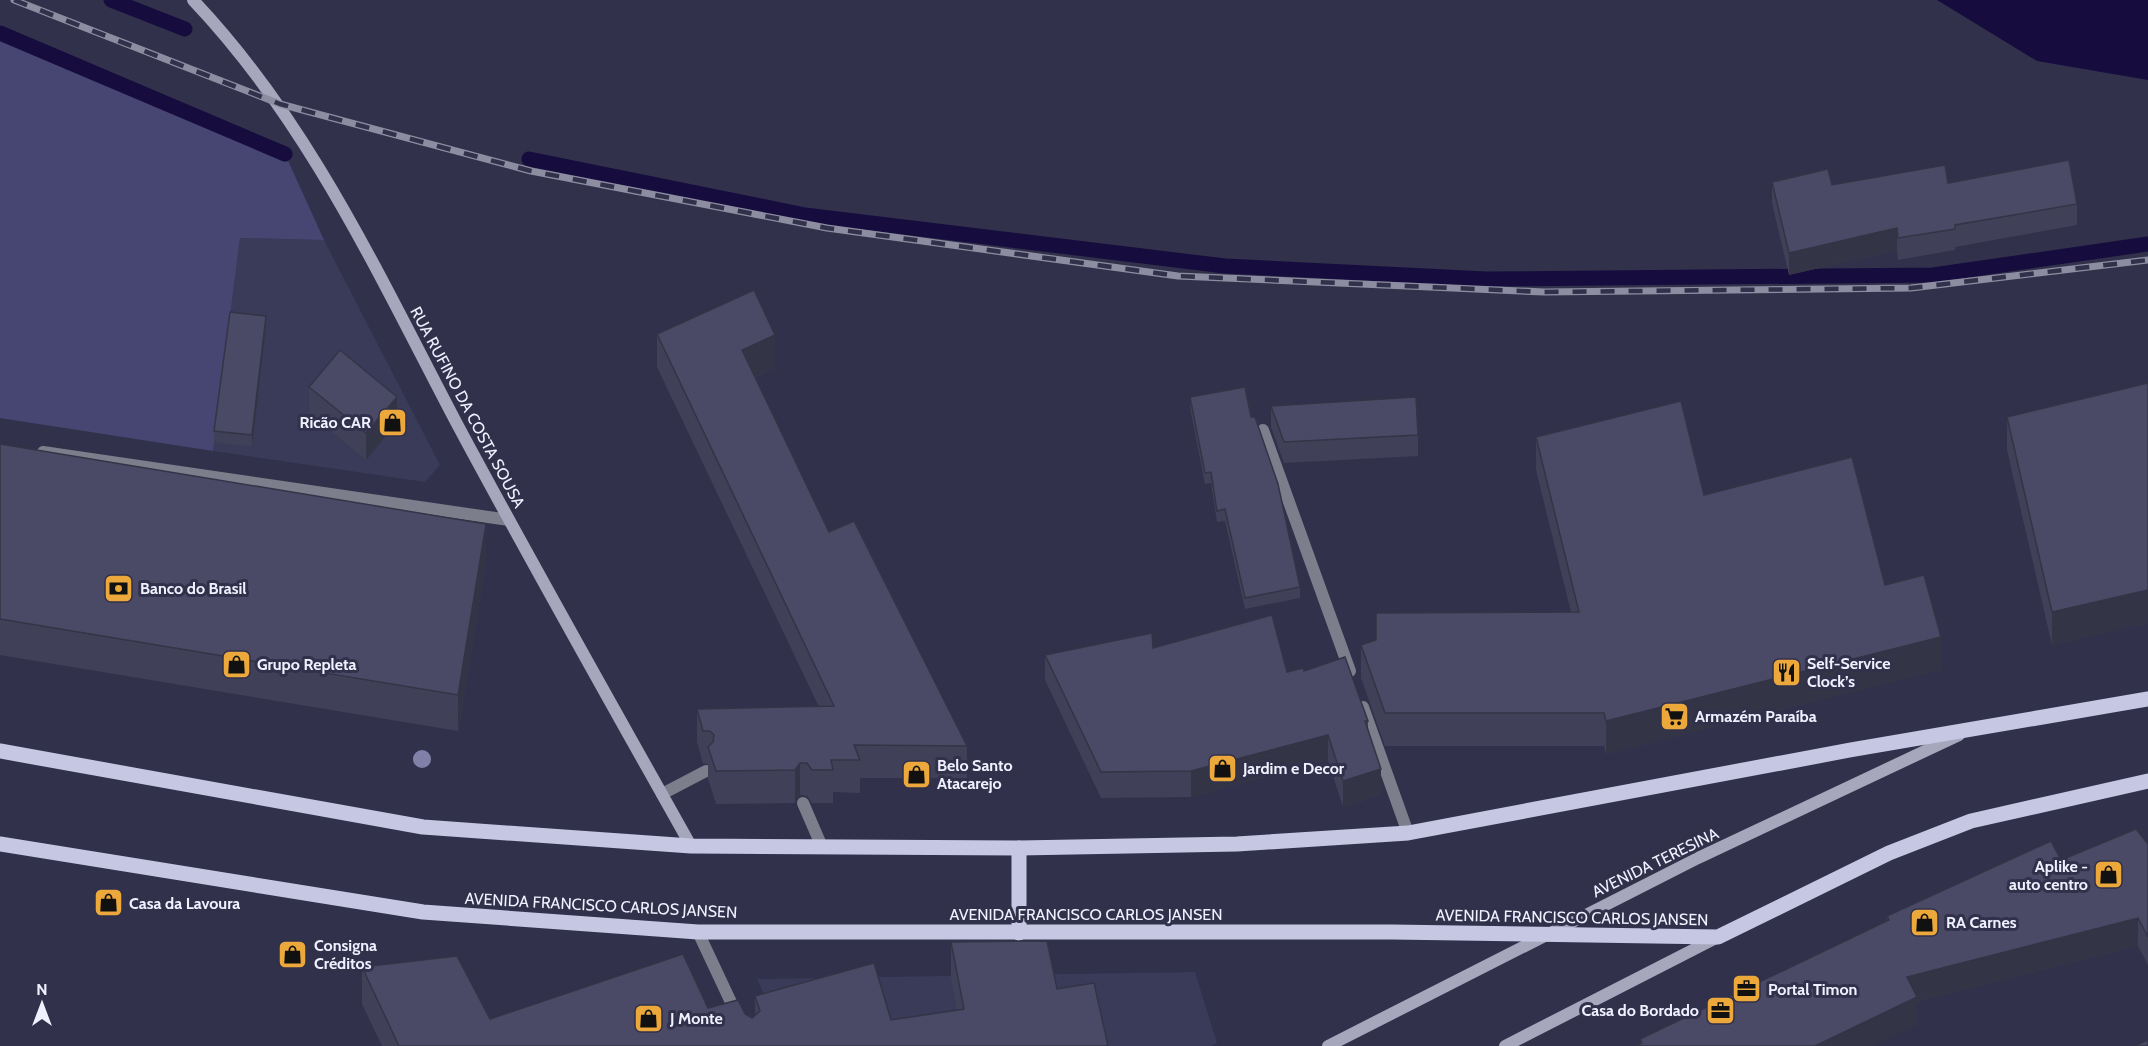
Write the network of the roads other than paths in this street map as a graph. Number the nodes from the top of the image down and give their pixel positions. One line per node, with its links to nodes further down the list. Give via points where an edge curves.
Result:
1 (193, 0): 4 (street, RUA RUFINO DA COSTA SOUSA, via 280,104 339,197)
2 (1263, 430): 12 (street)
3 (36, 450): 4 (street)
4 (509, 520): 10 (street, RUA RUFINO DA COSTA SOUSA)
5 (2148, 699): 6 (main road)
6 (1968, 730): 12 (main road); 19 (street, AVENIDA TERESINA)
7 (0, 751): 14 (main road, via 423,827)
8 (706, 771): 10 (street)
9 (2148, 781): 20 (main road, AVENIDA FRANCISCO CARLOS JANSEN, via 1971,821 1889,853)
10 (662, 794): 14 (street, RUA RUFINO DA COSTA SOUSA)
11 (802, 803): 15 (street)
12 (1408, 833): 16 (main road, via 1237,844)
13 (0, 844): 17 (main road, AVENIDA FRANCISCO CARLOS JANSEN, via 423,912)
14 (691, 846): 15 (main road)
15 (822, 847): 16 (main road)
16 (1019, 848): 18 (main road)
17 (698, 932): 18 (main road, AVENIDA FRANCISCO CARLOS JANSEN); 21 (street)
18 (1019, 933): 19 (main road, AVENIDA FRANCISCO CARLOS JANSEN)
19 (1546, 934): 20 (main road, AVENIDA FRANCISCO CARLOS JANSEN); 23 (street, AVENIDA TERESINA)
20 (1718, 938): 22 (street)
21 (742, 1025)
22 (1528, 1041): 24 (street)
23 (1328, 1046)
24 (1505, 1046)

